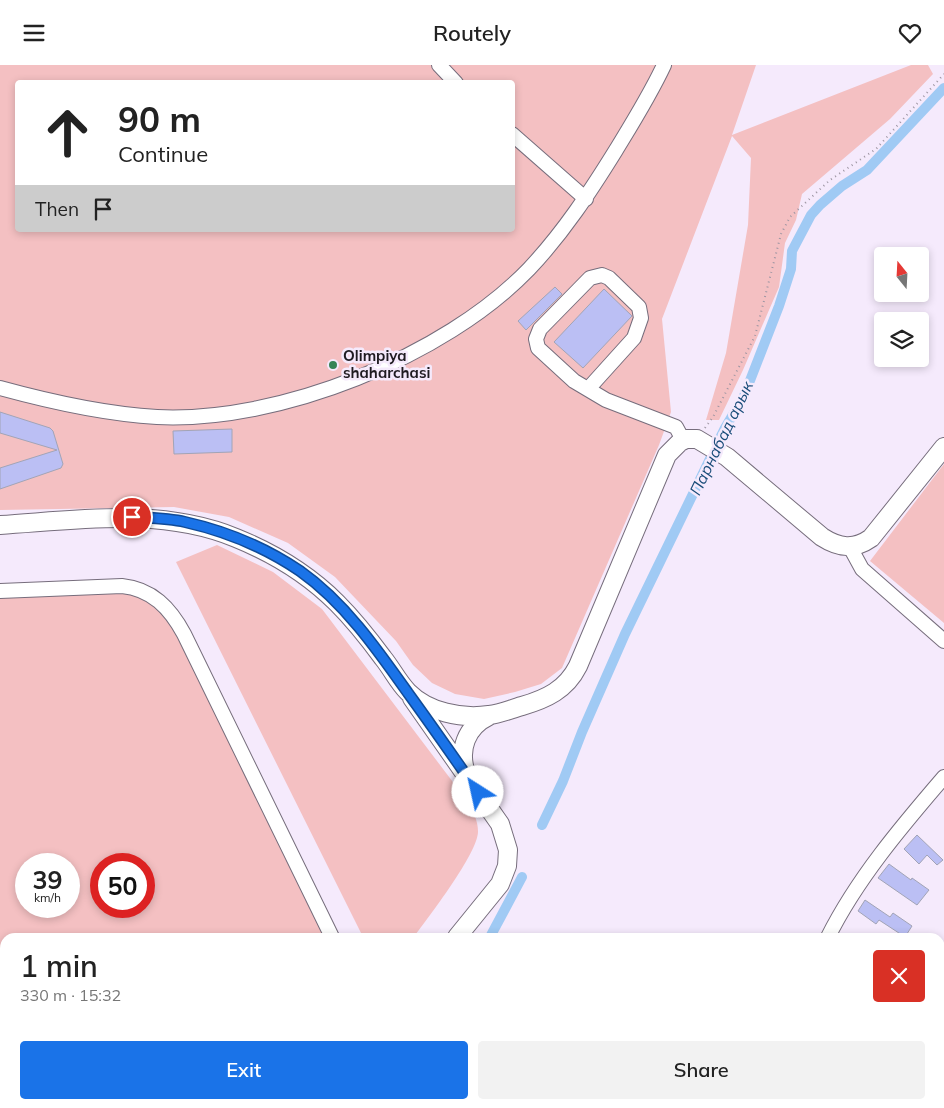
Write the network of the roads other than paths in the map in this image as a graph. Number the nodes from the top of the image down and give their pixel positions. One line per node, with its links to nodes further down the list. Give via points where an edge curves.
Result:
1 (439, 65): 3 (street)
2 (664, 65): 5 (street, via 650,96)
3 (453, 80)
4 (515, 137): 5 (street)
5 (586, 199): 6 (street, via 528,269 498,297 426,345 339,386 247,410 158,417 67,404)
6 (0, 387)
7 (588, 389): 7 (street, via 634,338 641,318 639,307 602,275 590,277 536,335 538,348 574,381); 8 (street, via 606,400 676,427)
8 (696, 441): 11 (main road, via 727,457 822,537 835,545); 15 (main road, via 676,444 667,455 572,677 548,697)
9 (944, 447): 11 (main road, via 871,538)
10 (0, 525): 14 (main road, via 132,517 183,521 235,537 280,559 319,587 353,620)
11 (850, 547): 13 (street, via 862,569)
12 (0, 591): 18 (street, via 122,585 149,593 164,605 184,634)
13 (944, 641)
14 (406, 690): 15 (main road, via 447,713 470,717); 16 (main road)
15 (494, 714): 16 (main road, via 476,724 468,735 463,754)
16 (467, 777): 19 (main road, via 500,824 508,859 500,884)
17 (944, 777): 20 (street, via 905,822)
18 (330, 933)
19 (460, 933)
20 (830, 933)

